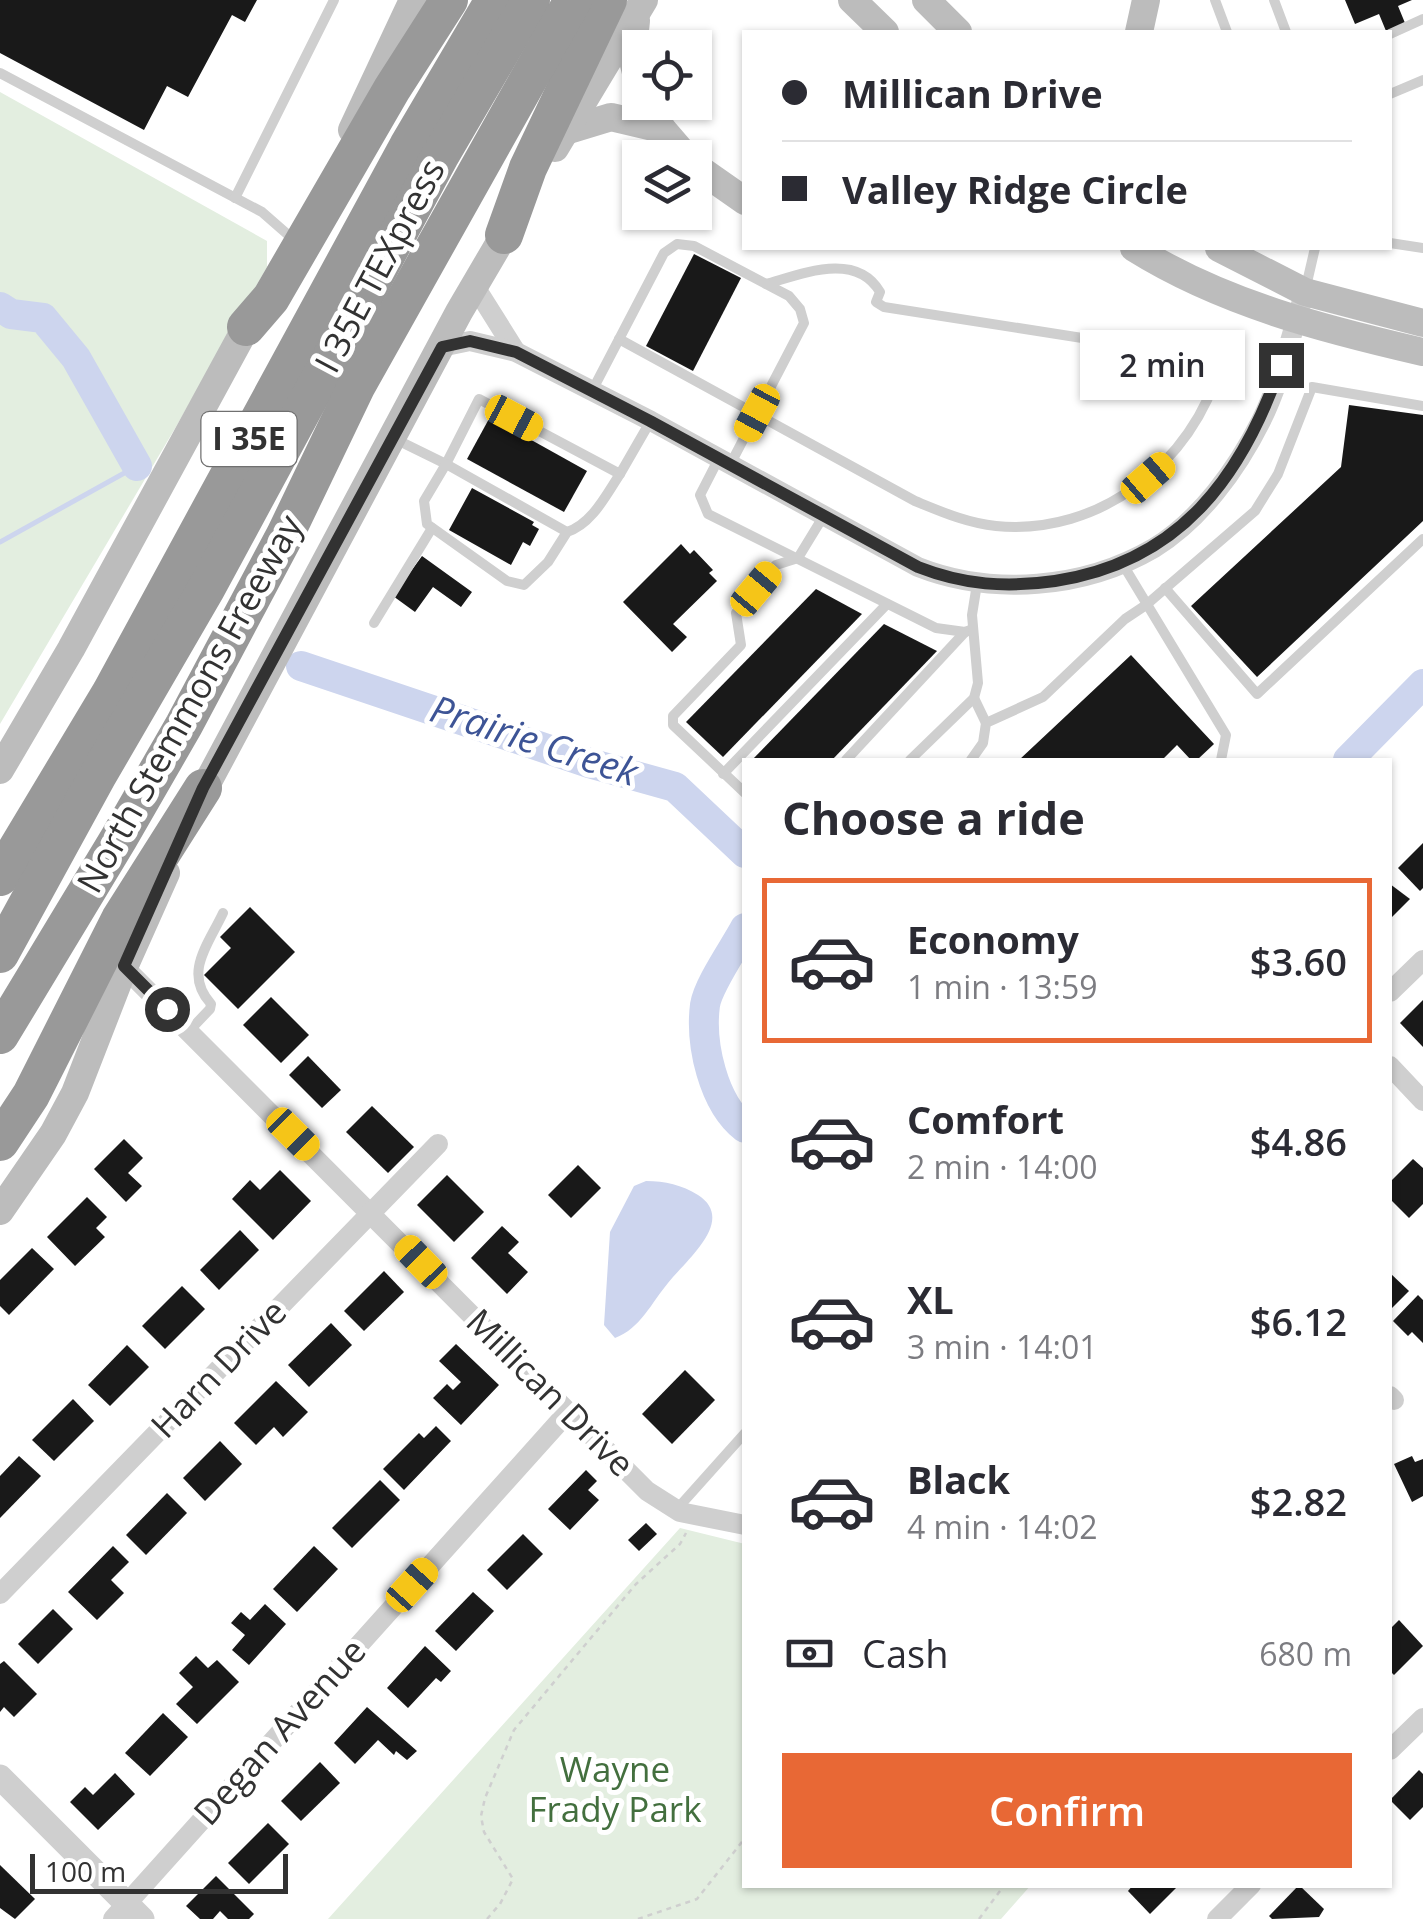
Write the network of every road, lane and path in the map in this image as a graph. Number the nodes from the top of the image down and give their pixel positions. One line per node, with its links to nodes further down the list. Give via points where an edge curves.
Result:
1 (334, 0): 29 (lane)
2 (450, 0): 43 (highway, via 271,298)
3 (494, 0): 79 (highway, I 35E, via 111,692)
4 (531, 0): 81 (highway, I 35E TEXpress)
5 (573, 0): 59 (highway, North Stemmons Freeway / I 35E, via 356,387)
6 (852, 0): 15 (main road)
7 (926, 0): 16 (main road)
8 (1146, 0): 17 (main road)
9 (1215, 0): 18 (lane)
10 (1274, 0): 19 (lane)
11 (406, 2): 32 (main road, via 337,165)
12 (630, 4): 14 (main road); 26 (main road, North Stemmons Freeway); 31 (highway, via 528,168)
13 (1423, 20): 20 (lane)
14 (631, 30)
15 (883, 30)
16 (956, 30)
17 (1139, 30)
18 (1225, 30)
19 (1285, 30)
20 (1392, 33)
21 (0, 73): 29 (lane)
22 (1423, 80): 23 (lane)
23 (1392, 93)
24 (657, 120): 25 (main road)
25 (662, 130): 26 (main road, via 611,117); 27 (main road)
26 (564, 131): 31 (main road, North Stemmons Freeway)
27 (671, 140)
28 (712, 178): 30 (main road)
29 (235, 198): 32 (lane)
30 (742, 199)
31 (504, 235): 38 (main road, North Stemmons Freeway)
32 (294, 240): 43 (main road)
33 (1392, 243): 34 (lane)
34 (1423, 248)
35 (1138, 250): 41 (main road, via 1228,296)
36 (1223, 250): 40 (main road)
37 (1315, 250): 40 (lane)
38 (477, 282): 45 (main road, North Stemmons Freeway); 46 (street)
39 (766, 284): 44 (lane, via 694,246 676,244 664,253); 50 (lane, via 789,296 804,323); 50 (lane, via 843,267 875,283 876,302 884,307 1216,359 1220,365 1200,416 1168,460 1125,495 1040,526 997,526 936,510)
40 (1305, 292): 41 (street); 42 (main road)
41 (1296, 320): 47 (main road); 62 (street, via 1262,420 1229,475 1196,514)
42 (1423, 323)
43 (246, 326): 75 (main road)
44 (619, 339): 48 (lane); 50 (lane)
45 (442, 347): 46 (street, via 470,341); 52 (main road, North Stemmons Freeway)
46 (516, 352): 48 (street)
47 (1423, 352)
48 (591, 391): 51 (street)
49 (1423, 406): 64 (lane, via 1312,388 1278,474 1255,511)
50 (757, 413): 53 (lane)
51 (650, 421): 53 (street); 55 (lane)
52 (393, 438): 54 (lane); 77 (main road, North Stemmons Freeway)
53 (724, 463): 56 (street); 61 (lane, via 700,494 708,514)
54 (446, 464): 55 (lane, via 479,399); 57 (lane, via 424,501); 58 (lane)
55 (620, 474): 58 (lane, via 592,515)
56 (822, 517): 61 (lane); 63 (street, via 918,567)
57 (432, 528): 58 (lane, via 524,585); 67 (lane)
58 (568, 532)
59 (285, 535): 81 (highway, via 227,601 65,874); 86 (highway, North Stemmons Freeway / I 35E, via 120,838)
60 (1423, 539): 64 (lane, via 1257,694)
61 (798, 558): 65 (lane); 76 (lane, via 776,565 736,613 741,645 674,716 673,725)
62 (1122, 563): 63 (street, via 1019,586); 66 (lane)
63 (977, 584): 68 (lane)
64 (1165, 588): 66 (lane)
65 (887, 604): 68 (lane, via 936,628); 76 (lane)
66 (1146, 605): 70 (lane, via 1043,697); 74 (lane, via 1226,736)
67 (374, 624)
68 (969, 631): 69 (lane, via 978,683); 71 (lane)
69 (974, 698): 70 (lane); 72 (lane)
70 (986, 723): 73 (lane)
71 (848, 758)
72 (912, 758)
73 (972, 758)
74 (1222, 758)
75 (0, 770)
76 (724, 774): 78 (lane)
77 (203, 788): 83 (main road, North Stemmons Freeway); 89 (highway, via 120,919)
78 (742, 789)
79 (0, 877)
80 (223, 913): 85 (lane, via 196,972 210,1009)
81 (0, 956)
82 (1423, 960): 84 (street)
83 (124, 966): 85 (street, Millican Drive); 91 (main road, North Stemmons Freeway, via 76,1093)
84 (1392, 990)
85 (189, 1030): 92 (street, Millican Drive)
86 (0, 1034)
87 (1392, 1068): 88 (street)
88 (1423, 1101)
89 (0, 1142)
90 (438, 1144): 92 (street, Harn Drive)
91 (0, 1211)
92 (372, 1212): 93 (street, Millican Drive); 97 (street, Harn Drive)
93 (568, 1412): 95 (street, Millican Drive, via 647,1490); 104 (street, Degan Avenue)
94 (742, 1438): 95 (lane)
95 (686, 1512): 96 (street, Millican Drive); 105 (path, via 680,1544 636,1584 514,1730 481,1816 513,1879)
96 (742, 1525)
97 (0, 1594)
98 (1423, 1718): 99 (street)
99 (1392, 1748)
100 (0, 1777): 104 (street)
101 (742, 1842): 106 (path, via 697,1900)
102 (1001, 1888): 107 (path)
103 (1242, 1888): 108 (street)
104 (127, 1914)
105 (487, 1919)
106 (638, 1919)
107 (979, 1919)
108 (1216, 1919)

